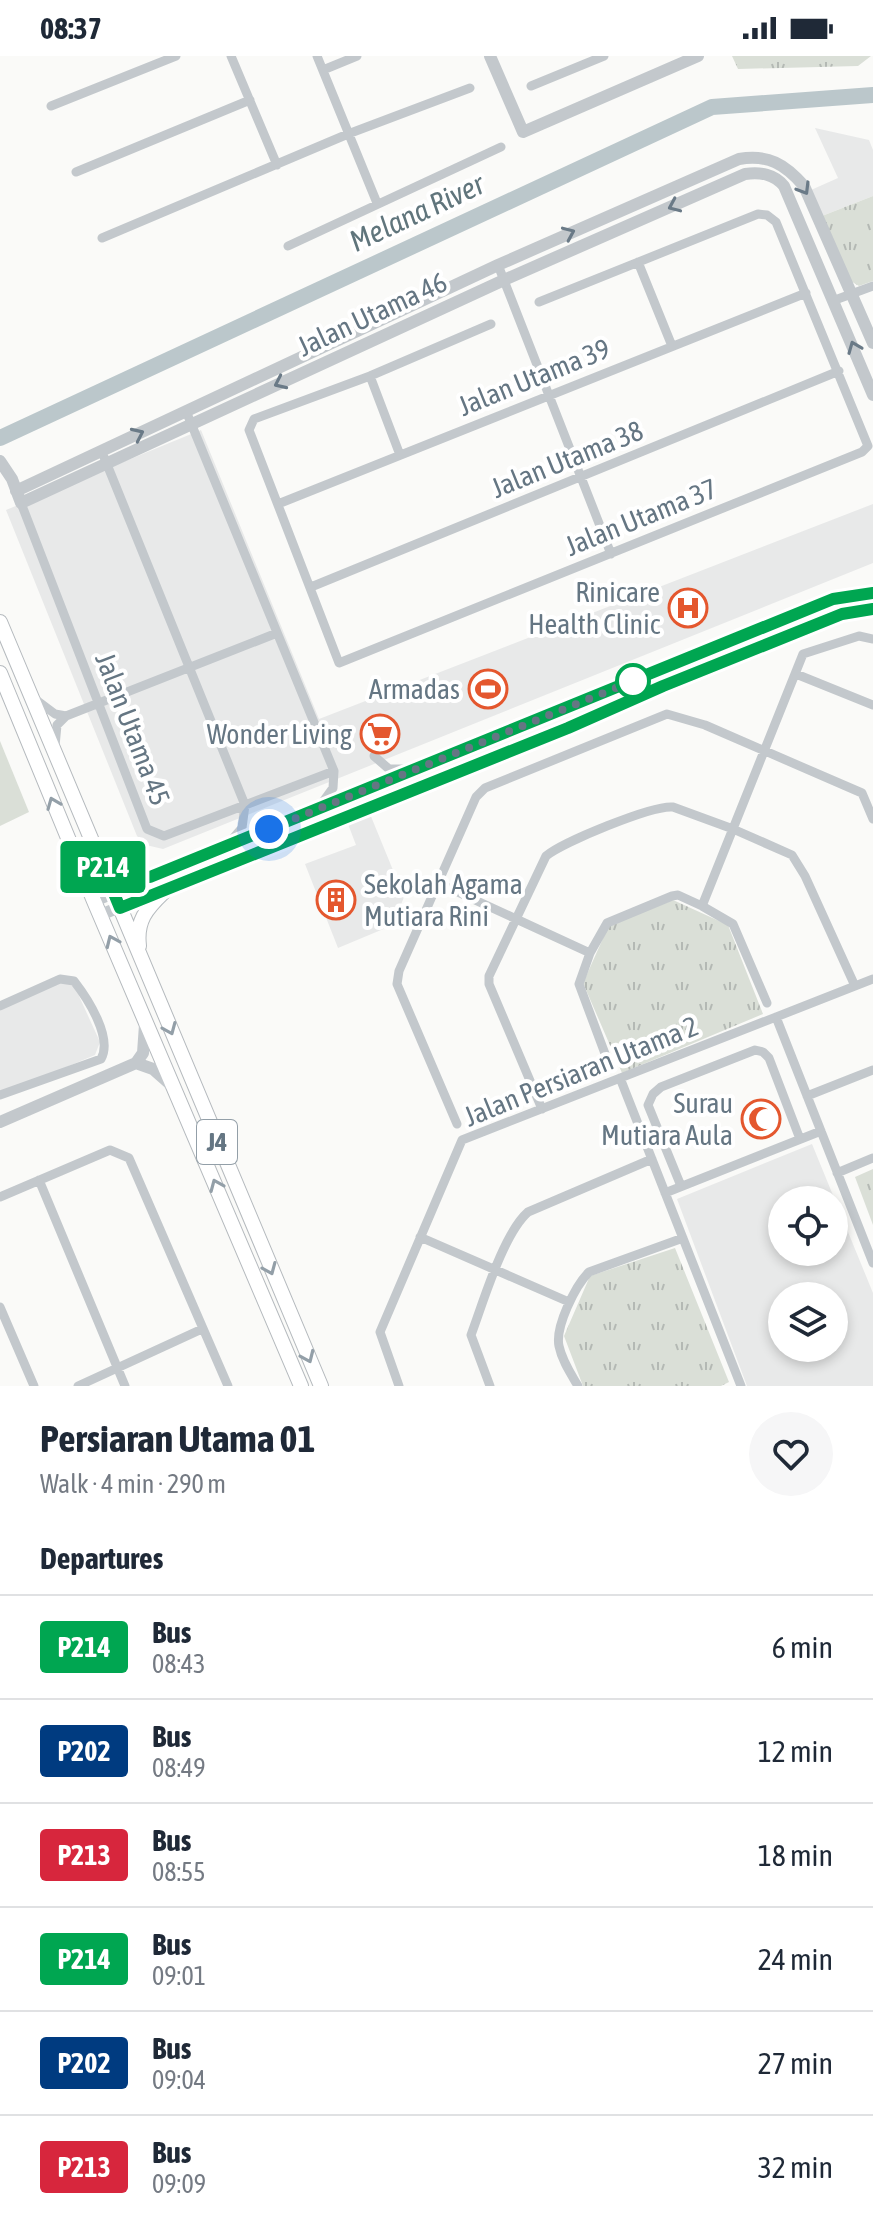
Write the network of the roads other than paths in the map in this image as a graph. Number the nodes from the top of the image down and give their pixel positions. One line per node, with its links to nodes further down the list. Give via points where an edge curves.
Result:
1 (176, 56): 12 (street)
2 (231, 56): 11 (street)
3 (317, 56): 8 (street)
4 (357, 56): 8 (street)
5 (490, 56): 7 (street, via 526,132)
6 (604, 56): 9 (street)
7 (698, 56)
8 (323, 70): 13 (street)
9 (531, 86)
10 (470, 88): 13 (street)
11 (250, 100): 15 (street); 16 (street)
12 (51, 106)
13 (348, 134): 15 (street); 17 (street)
14 (501, 147): 17 (street)
15 (277, 165): 18 (street)
16 (76, 172)
17 (377, 203): 19 (street)
18 (102, 238)
19 (288, 246)
20 (638, 262): 24 (street, via 758,214 767,215 776,222); 27 (street); 30 (street)
21 (498, 265): 22 (street); 25 (street, Jalan Utama 46, one-way to 25, via 739,159 758,158 778,162 804,186); 35 (street, Jalan Utama 46)
22 (504, 280): 26 (street, Jalan Utama 46, one-way to 22, via 784,186 767,174 745,174); 33 (street); 36 (street, Jalan Utama 46, one-way to 36)
23 (873, 286): 25 (street)
24 (806, 293): 30 (street, Jalan Utama 39); 31 (street)
25 (852, 294): 26 (street); 29 (street)
26 (835, 300): 34 (street, one-way to 26)
27 (539, 302)
28 (491, 324): 32 (street)
29 (873, 343)
30 (672, 346): 33 (street, Jalan Utama 39)
31 (839, 371): 40 (street, Jalan Utama 38); 43 (street, Jalan Utama 37, via 868,446 862,452)
32 (370, 376): 37 (street); 42 (street, via 254,419 249,430)
33 (548, 394): 37 (street, Jalan Utama 39); 40 (street)
34 (873, 395)
35 (186, 411): 36 (street); 38 (street, Jalan Utama 46, one-way to 35)
36 (191, 424): 38 (street, Jalan Utama 46); 48 (street)
37 (400, 455): 42 (street, Jalan Utama 39)
38 (104, 457): 41 (street, Jalan Utama 46); 50 (street)
39 (0, 461): 41 (street)
40 (581, 477): 43 (street); 44 (street, Jalan Utama 38)
41 (19, 497): 54 (street, Jalan Utama 45)
42 (278, 504): 44 (street)
43 (611, 554): 44 (street, Jalan Utama 37, via 339,663)
44 (311, 587)
45 (873, 593): 60 (street, via 833,599)
46 (873, 609): 71 (street, via 842,614)
47 (0, 622): 53 (main road, J4)
48 (277, 633): 50 (street); 61 (street)
49 (873, 639): 52 (street, via 859,636 803,654)
50 (189, 668): 54 (street); 62 (street)
51 (0, 673): 72 (main road, J4, one-way to 51)
52 (796, 674): 55 (street); 57 (street)
53 (31, 697): 56 (street); 58 (main road, J4)
54 (100, 703): 56 (street); 62 (street, Jalan Utama 45, via 147,829 164,836)
55 (873, 705)
56 (66, 716): 58 (street, via 57,725)
57 (765, 751): 64 (street, via 862,793); 65 (street); 69 (street, via 667,714 643,723 485,788 476,797)
58 (56, 755): 67 (main road, J4)
59 (374, 756): 60 (street, via 389,769)
60 (414, 769): 63 (street)
61 (334, 771): 62 (street, Jalan Utama 45); 63 (street, via 329,796)
62 (245, 805): 66 (street, via 239,835)
63 (314, 810): 66 (street)
64 (873, 819)
65 (733, 829): 73 (street); 76 (street, via 663,806 555,848); 80 (street, via 792,855)
66 (224, 847): 68 (street)
67 (97, 852): 68 (main road, via 129,876); 70 (main road, J4)
68 (150, 877): 70 (street)
69 (438, 883): 76 (street); 94 (street, via 397,984)
70 (114, 892): 72 (street); 74 (main road, J4)
71 (164, 892): 74 (street); 78 (main road, via 138,925)
72 (94, 901): 75 (main road, J4)
73 (702, 906): 77 (street, via 678,895 610,920); 81 (street, via 733,924)
74 (120, 908): 75 (street); 78 (main road, J4)
75 (100, 915): 84 (main road, J4, one-way to 75)
76 (515, 918): 77 (street); 92 (street, via 489,984)
77 (590, 953): 85 (street, via 579,984)
78 (140, 957): 117 (main road, J4, one-way to 117)
79 (873, 979): 80 (street, Jalan Persiaran Utama 2)
80 (855, 986): 83 (street, Jalan Persiaran Utama 2)
81 (767, 1003)
82 (0, 1006): 90 (street, via 60,979 74,981 106,1041 101,1059)
83 (776, 1017): 88 (street, Jalan Persiaran Utama 2); 91 (street)
84 (145, 1018): 86 (street, via 143,1053); 89 (main road, J4)
85 (607, 1059)
86 (136, 1063): 89 (street, via 153,1069); 93 (street)
87 (873, 1070): 91 (street)
88 (620, 1078): 92 (street, Jalan Persiaran Utama 2); 98 (street)
89 (175, 1091): 116 (main road, J4, one-way to 89)
90 (0, 1095)
91 (807, 1096): 95 (street)
92 (542, 1109): 104 (street, Jalan Persiaran Utama 2, via 462,1140)
93 (1, 1120)
94 (457, 1124)
95 (821, 1131): 96 (street); 99 (street)
96 (800, 1139): 101 (street); 101 (street, via 763,1052 755,1050 661,1087 648,1105)
97 (873, 1158): 99 (street)
98 (652, 1159): 102 (street); 107 (street, via 528,1212)
99 (837, 1173): 106 (street)
100 (39, 1180): 103 (street); 110 (street, via 110,1150 129,1158); 111 (street)
101 (681, 1186): 102 (street)
102 (665, 1193): 105 (street)
103 (0, 1197)
104 (420, 1237): 107 (street); 118 (street, Jalan Persiaran Utama 2, via 380,1332)
105 (683, 1238): 108 (street, via 589,1272); 121 (street)
106 (873, 1263)
107 (495, 1271): 108 (street); 119 (street, via 471,1335)
108 (569, 1302): 120 (street, via 558,1338)
109 (0, 1307): 112 (street)
110 (202, 1329): 111 (street); 115 (street)
111 (118, 1369): 113 (street); 114 (street)
112 (34, 1386)
113 (78, 1386)
114 (125, 1386)
115 (228, 1386)
116 (301, 1386)
117 (321, 1386)
118 (399, 1386)
119 (490, 1386)
120 (578, 1386)
121 (741, 1386)

